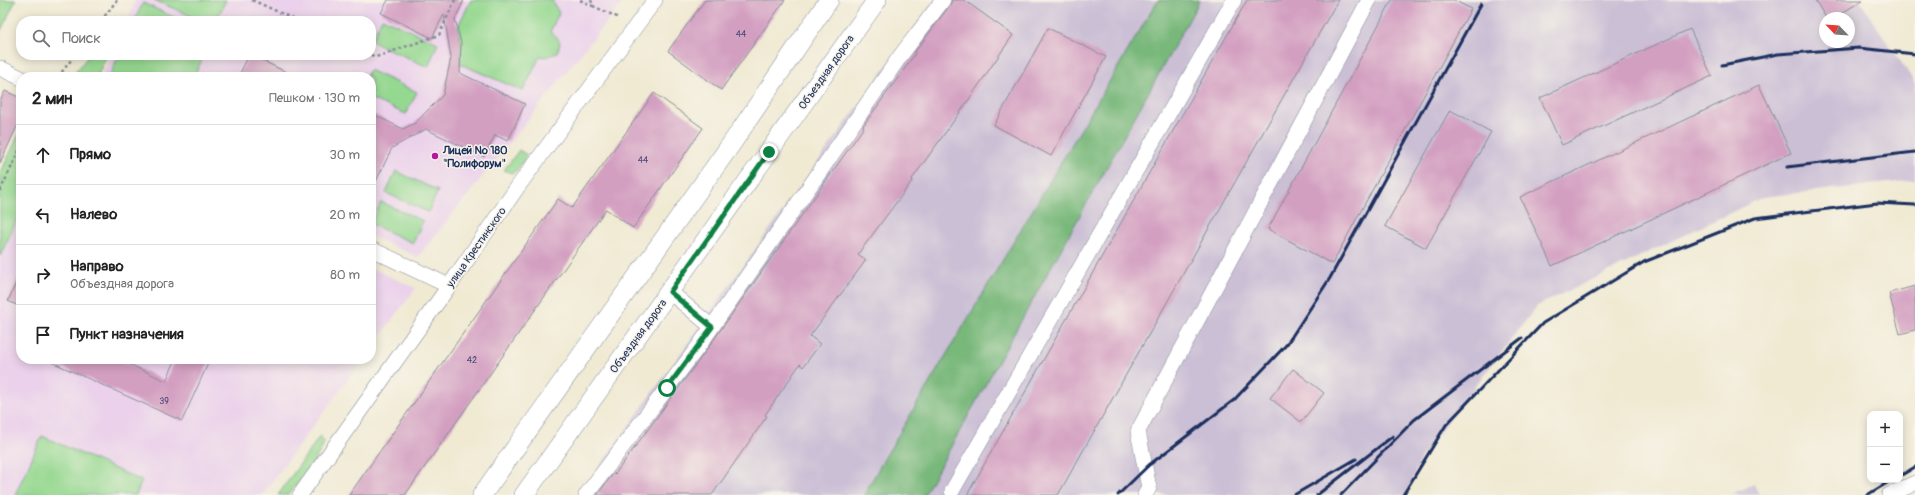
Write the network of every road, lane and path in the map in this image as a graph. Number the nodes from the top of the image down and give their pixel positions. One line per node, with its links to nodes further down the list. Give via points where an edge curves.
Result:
1 (117, 0): 13 (path)
2 (252, 0): 14 (path)
3 (455, 0): 16 (path, via 439,35)
4 (580, 0): 12 (path)
5 (591, 0): 12 (path)
6 (655, 0): 24 (street, улица Крестинского, via 519,185)
7 (829, 0): 30 (main road, via 732,142)
8 (876, 0): 25 (main road, Объездная дорога)
9 (943, 0): 26 (street, via 901,55)
10 (1234, 0): 28 (street)
11 (1369, 0): 33 (street, via 1138,431 1149,488)
12 (593, 6): 15 (path)
13 (105, 16)
14 (287, 16)
15 (617, 17)
16 (376, 57)
17 (71, 60): 19 (path)
18 (0, 68): 20 (street)
19 (62, 72)
20 (16, 76)
21 (16, 157): 22 (path)
22 (0, 191)
23 (376, 251): 24 (street)
24 (449, 286): 29 (street, улица Крестинского)
25 (670, 292): 26 (street); 31 (main road, Объездная дорога)
26 (712, 327): 32 (street)
27 (1915, 483): 34 (street)
28 (952, 491)
29 (300, 495)
30 (482, 495)
31 (524, 495)
32 (586, 495)
33 (1145, 495)
34 (1889, 495)

